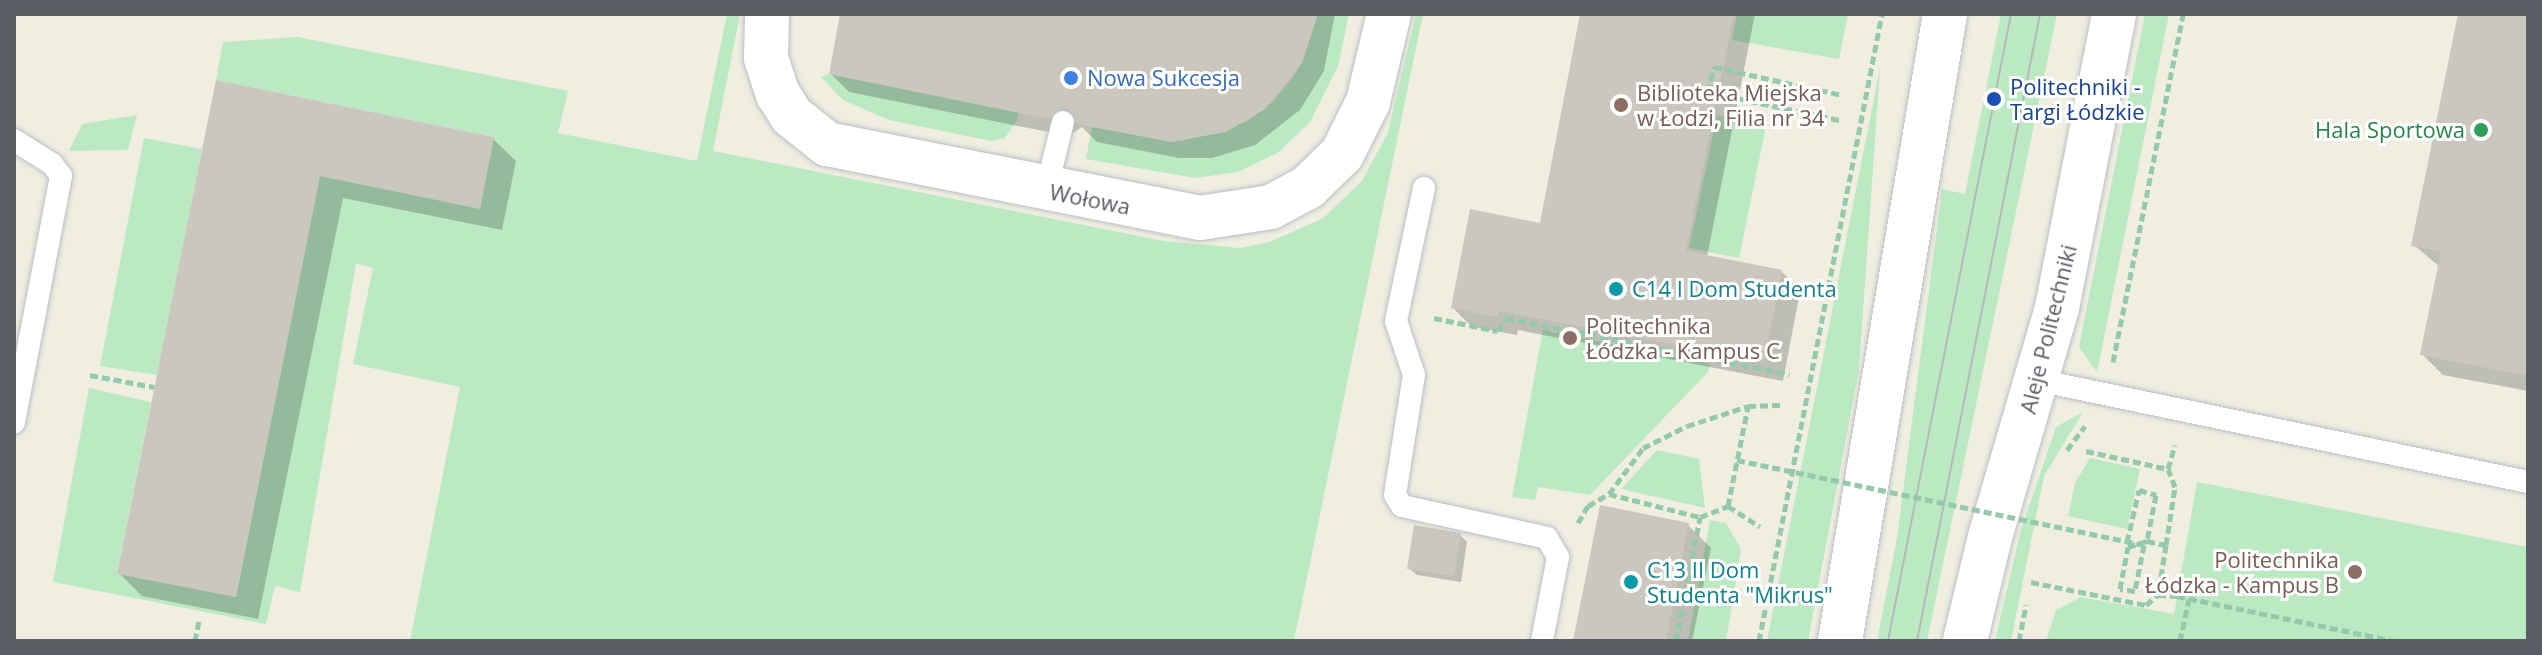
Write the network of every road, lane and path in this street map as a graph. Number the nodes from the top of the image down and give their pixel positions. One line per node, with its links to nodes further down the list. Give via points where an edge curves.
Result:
1 (767, 14): 12 (main road, Wołowa, via 769,73 792,116 810,134 847,151)
2 (1389, 14): 12 (main road, Wołowa, via 1368,102 1352,137 1323,174 1292,197 1251,214 1200,218)
3 (1882, 14): 42 (path)
4 (1945, 14): 43 (main road)
5 (2114, 14): 16 (main road, Aleje Politechniki, via 2057,308)
6 (2183, 14): 18 (path, via 2118,346)
7 (1842, 95): 8 (path, via 1714,67 1709,78 1708,92)
8 (1839, 120)
9 (1063, 122): 12 (lane)
10 (14, 140): 21 (lane, via 52,164 61,176)
11 (1424, 188): 13 (lane)
12 (1046, 190)
13 (1398, 311): 14 (path, via 1498,331 1506,318); 40 (lane, via 1396,321 1414,375 1395,495 1402,506 1547,538 1558,557)
14 (1790, 374)
15 (90, 375): 17 (path)
16 (2037, 380): 18 (lane); 44 (main road, Aleje Politechniki)
17 (154, 387)
18 (2101, 395): 23 (path); 25 (lane)
19 (1784, 405): 20 (path)
20 (1748, 406): 24 (path); 28 (path, via 1687,426 1643,448 1605,495)
21 (14, 423)
22 (2086, 451): 33 (path, via 2168,469 2175,487)
23 (2061, 458)
24 (1737, 460): 26 (path); 32 (path, bridge)
25 (2528, 482)
26 (1728, 506): 28 (path); 29 (path)
27 (2046, 507): 30 (path)
28 (1700, 517): 41 (path)
29 (1760, 527)
30 (2040, 537)
31 (2147, 541): 32 (path, via 2156,495 2139,490); 32 (path, bridge, via 2128,547 2120,589 2135,591 2144,545); 33 (path)
32 (2127, 542)
33 (2166, 545): 36 (path)
34 (2034, 567): 35 (path)
35 (2031, 582): 36 (path, via 2146,605); 45 (path)
36 (2158, 595): 37 (path)
37 (2189, 599): 46 (path); 47 (path)
38 (199, 620): 39 (path)
39 (195, 641)
40 (1542, 641)
41 (1676, 641)
42 (1759, 641)
43 (1840, 641)
44 (1965, 641)
45 (2019, 641)
46 (2180, 641)
47 (2395, 641)

